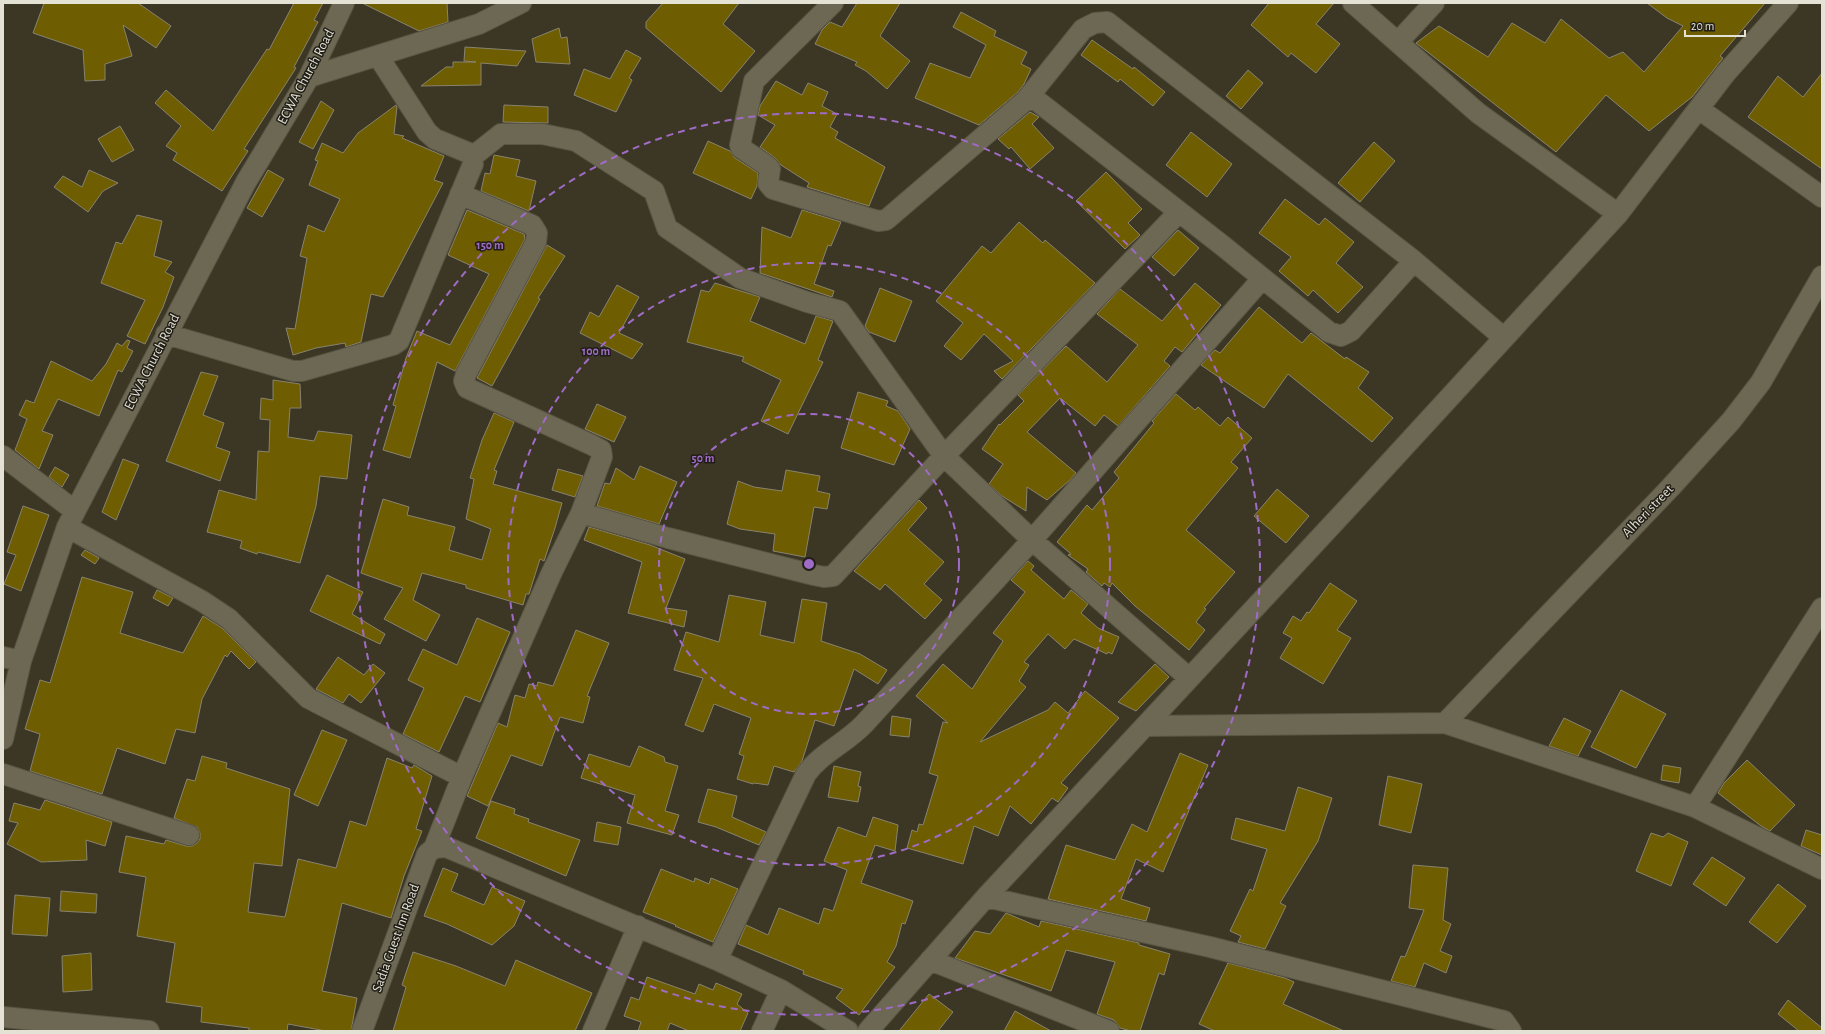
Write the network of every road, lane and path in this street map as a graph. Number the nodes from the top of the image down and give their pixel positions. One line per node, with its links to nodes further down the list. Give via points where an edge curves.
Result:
1 (344, 3): 9 (street, ECWA Church Road)
2 (521, 3): 8 (street, via 479,24)
3 (833, 3): 10 (street, via 754,81 740,145 770,169 768,183 772,189 878,221 886,220)
4 (1354, 3): 7 (street)
5 (1434, 3): 7 (street)
6 (1788, 3): 11 (street)
7 (1399, 41): 16 (street, via 1478,113)
8 (378, 56): 9 (street); 12 (street, via 427,132 435,139 469,153)
9 (309, 77): 20 (street, ECWA Church Road, via 246,182)
10 (1026, 100): 15 (street, via 1036,100); 17 (street, via 1083,28 1094,23 1107,22)
11 (1699, 109): 14 (street); 16 (street)
12 (472, 158): 13 (street, via 473,164); 23 (street, via 501,134 542,134 576,141 654,191 668,228 740,278 840,311)
13 (460, 194): 20 (street, via 399,340 393,345 293,371); 24 (street, Sadia Guest Inn Road, via 532,225 537,232 536,242 464,381 467,388 601,450 602,457)
14 (1822, 197)
15 (1179, 212): 19 (street); 23 (street)
16 (1618, 214): 21 (street)
17 (1414, 261): 19 (street, via 1351,331 1341,336 1329,332); 21 (street)
18 (1822, 276): 30 (street, Alheri street, via 1761,382 1731,421)
19 (1262, 279): 26 (street)
20 (166, 334): 25 (street, ECWA Church Road)
21 (1504, 338): 29 (street)
22 (3, 456): 25 (street)
23 (944, 456): 24 (street, via 833,576 824,577 668,538); 26 (street)
24 (581, 512): 34 (street, Sadia Guest Inn Road, via 551,574)
25 (71, 519): 28 (street, ECWA Church Road); 34 (street, via 229,619 308,698)
26 (1032, 540): 29 (street); 41 (street, via 853,736 814,763 806,774)
27 (1822, 608): 35 (street)
28 (12, 659): 32 (street, ECWA Church Road)
29 (1189, 678): 31 (street)
30 (1445, 722): 31 (street); 35 (street)
31 (1146, 726): 39 (street)
32 (3, 739)
33 (3, 774): 36 (street)
34 (462, 778): 37 (street, Sadia Guest Inn Road)
35 (1695, 807): 38 (street)
36 (188, 835)
37 (434, 848): 40 (street, via 446,847); 46 (street, Sadia Guest Inn Road, via 427,854)
38 (1822, 869)
39 (986, 897): 42 (street); 52 (street, via 1210,947 1504,1021)
40 (638, 926): 41 (street); 47 (street)
41 (717, 960): 43 (street)
42 (930, 960): 50 (street); 51 (street)
43 (781, 990): 48 (street); 49 (street)
44 (3, 1017): 45 (street)
45 (149, 1031)
46 (362, 1031)
47 (593, 1031)
48 (762, 1031)
49 (848, 1031)
50 (868, 1031)
51 (1109, 1031)
52 (1511, 1031)

